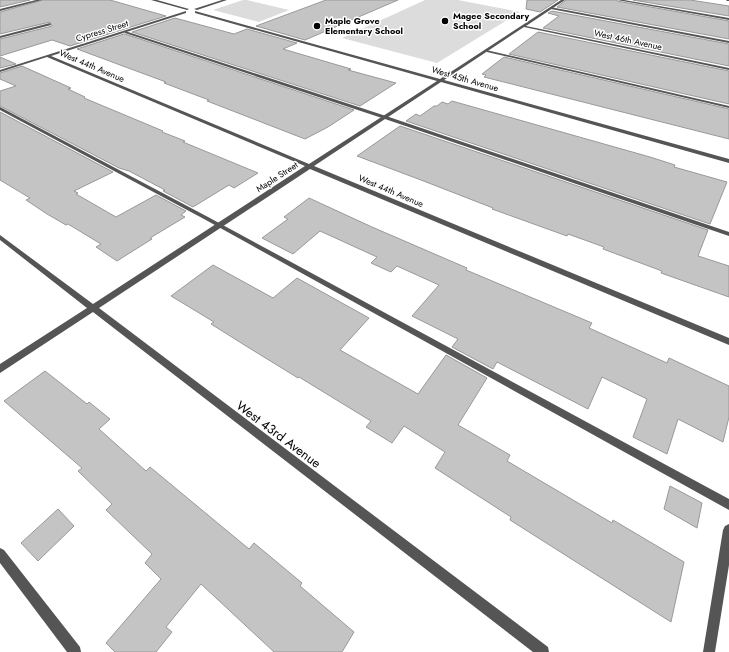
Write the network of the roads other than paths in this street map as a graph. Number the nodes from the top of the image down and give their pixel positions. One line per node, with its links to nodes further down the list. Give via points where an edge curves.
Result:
1 (40, 0): 7 (street)
2 (153, 0): 8 (street, West 45th Avenue)
3 (225, 0): 8 (street, Cypress Street)
4 (563, 0): 6 (street, Maple Street)
5 (619, 0): 9 (street)
6 (551, 8): 11 (street, Maple Street); 14 (street)
7 (0, 10)
8 (191, 11): 12 (street, Cypress Street); 19 (street, West 45th Avenue)
9 (729, 19)
10 (50, 24): 13 (street)
11 (523, 26): 15 (street, Maple Street); 17 (street, West 46th Avenue)
12 (126, 32): 16 (street, Cypress Street); 22 (street)
13 (0, 38)
14 (729, 42)
15 (486, 50): 19 (street, Maple Street); 20 (street)
16 (47, 56): 18 (street, Cypress Street); 24 (street, West 44th Avenue)
17 (729, 69)
18 (0, 71)
19 (441, 80): 22 (street, Maple Street); 23 (street, West 45th Avenue)
20 (729, 107)
21 (0, 108): 25 (street)
22 (384, 117): 24 (street, Maple Street); 26 (street)
23 (729, 161)
24 (311, 166): 25 (street, Maple Street); 29 (street, West 44th Avenue)
25 (220, 225): 28 (street, Maple Street); 31 (street)
26 (729, 234)
27 (0, 237): 28 (street, West 43rd Avenue)
28 (93, 308): 30 (street, Maple Street); 35 (street, West 43rd Avenue)
29 (729, 342)
30 (0, 369)
31 (729, 505)
32 (729, 530): 36 (street)
33 (0, 554): 34 (street)
34 (75, 652)
35 (543, 652)
36 (709, 652)

